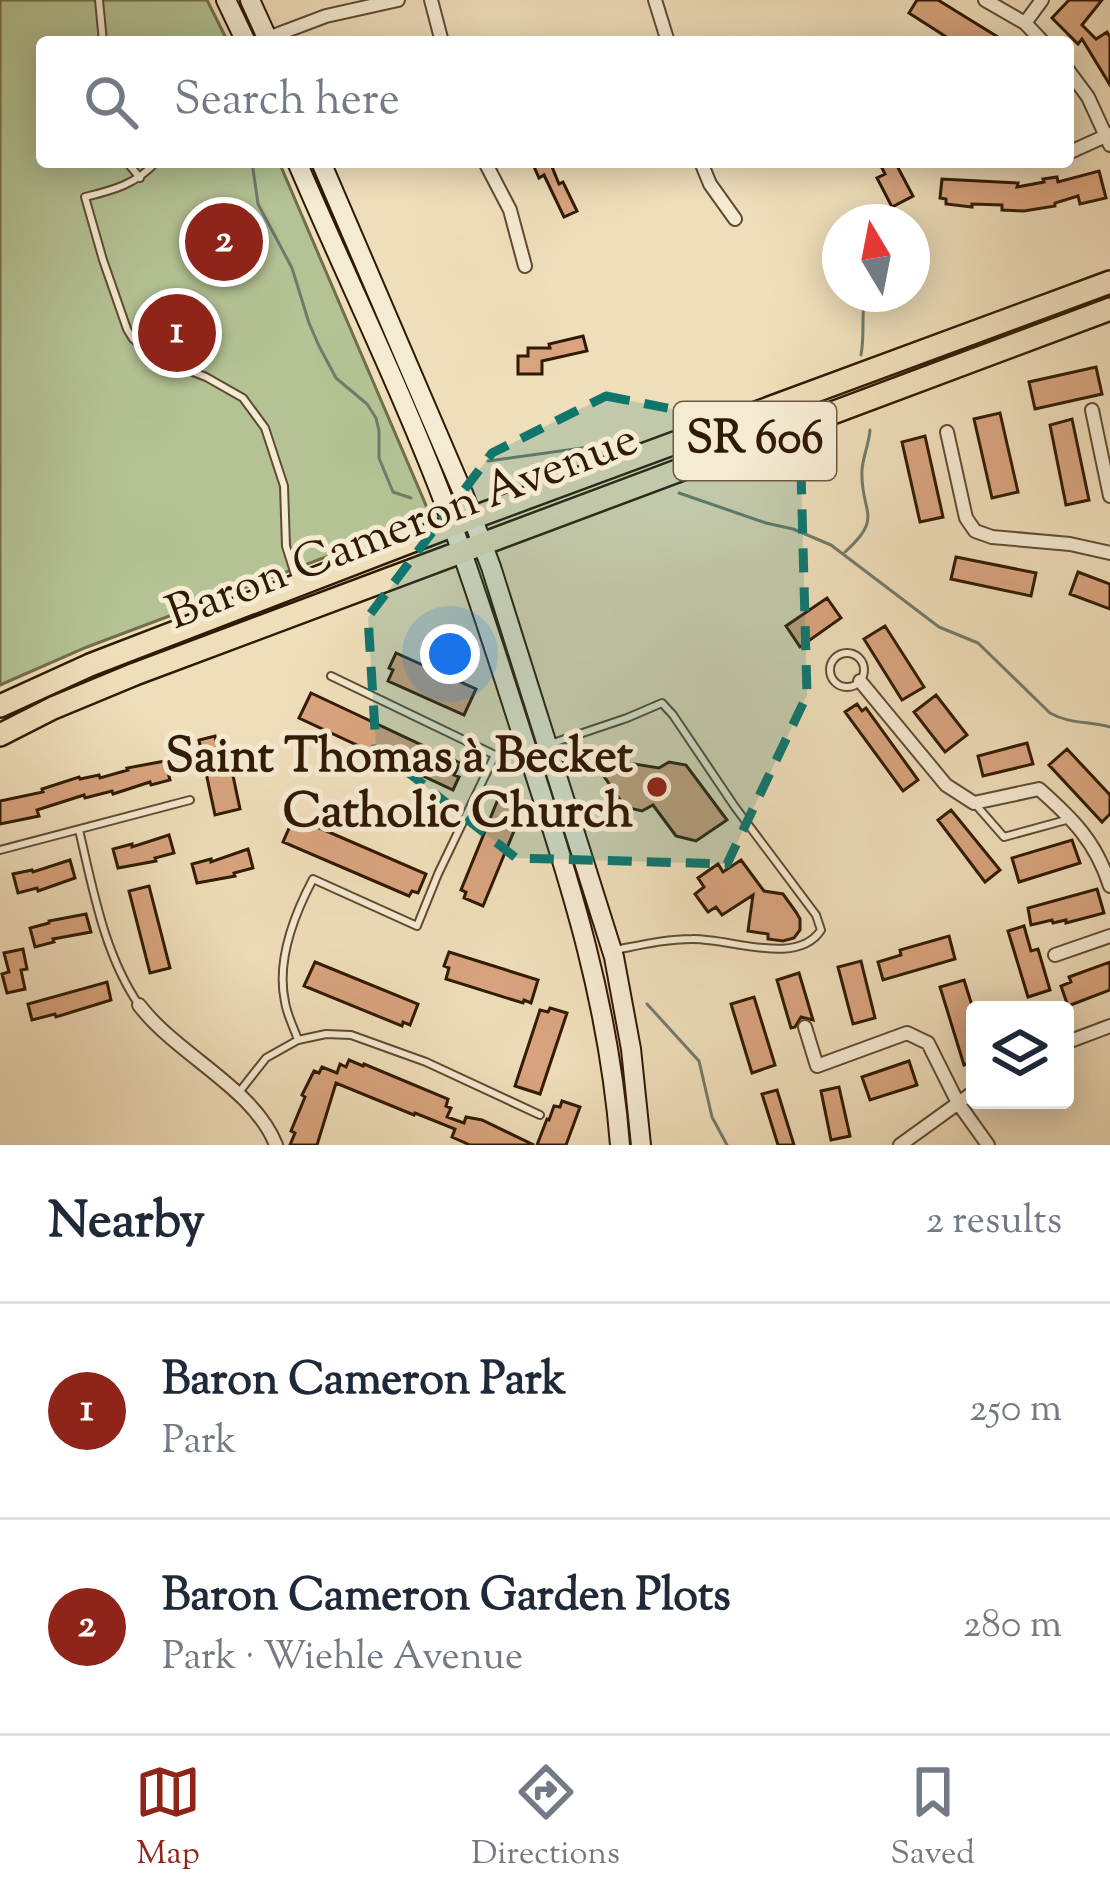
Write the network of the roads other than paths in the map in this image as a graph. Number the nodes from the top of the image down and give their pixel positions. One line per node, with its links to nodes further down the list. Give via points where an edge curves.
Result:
1 (100, 0): 10 (lane)
2 (226, 0): 11 (main road)
3 (250, 0): 12 (main road)
4 (398, 0): 13 (street)
5 (431, 0): 14 (street)
6 (655, 0): 15 (street)
7 (985, 0): 9 (street)
8 (1042, 0): 9 (street)
9 (1025, 23): 16 (street)
10 (103, 36)
11 (243, 36)
12 (262, 36)
13 (276, 36)
14 (440, 36)
15 (666, 36)
16 (1037, 36)
17 (1074, 78): 18 (street)
18 (1109, 138): 19 (street)
19 (1074, 151)
20 (132, 168): 26 (lane)
21 (150, 168): 26 (lane)
22 (300, 168): 34 (main road, via 440,493)
23 (323, 168): 34 (main road)
24 (488, 168): 28 (street)
25 (703, 168): 27 (street)
26 (140, 178): 37 (lane, via 86,197 128,329 142,349 243,398 265,428 284,485 286,547)
27 (735, 219)
28 (525, 266)
29 (1110, 282): 34 (main road, Baron Cameron Avenue / SR 606)
30 (1110, 309): 35 (main road, Baron Cameron Avenue / SR 606)
31 (1092, 410): 33 (street)
32 (947, 432): 36 (street, via 975,531)
33 (1110, 496)
34 (462, 522): 35 (main road); 37 (main road, Baron Cameron Avenue / SR 606)
35 (472, 547): 41 (main road, Baron Cameron Avenue / SR 606, via 104,686); 42 (main road); 43 (main road)
36 (1109, 549)
37 (299, 585): 40 (main road, Baron Cameron Avenue / SR 606)
38 (331, 676): 44 (lane)
39 (860, 681): 39 (lane, via 865,670 857,656 836,657 836,683); 46 (street, via 946,784)
40 (0, 706)
41 (0, 735)
42 (548, 745): 43 (lane); 52 (main road); 52 (lane, via 662,703 821,930 789,949 684,939)
43 (527, 749): 44 (lane); 64 (main road, via 592,962)
44 (495, 755): 57 (lane, via 417,926 313,879 284,969)
45 (190, 800): 48 (lane)
46 (974, 802): 47 (street, via 1039,789); 47 (lane, via 1004,837)
47 (1072, 818): 50 (street)
48 (79, 830): 49 (lane); 54 (lane, via 111,951)
49 (0, 850)
50 (1110, 886)
51 (1110, 936): 53 (street)
52 (612, 950): 65 (main road)
53 (1055, 955)
54 (139, 1004): 59 (street)
55 (1110, 1026): 58 (street)
56 (805, 1027): 61 (street, via 817,1066 907,1033 928,1043)
57 (298, 1040): 59 (lane, via 266,1058); 62 (lane, via 351,1035)
58 (1074, 1040)
59 (238, 1094): 63 (street)
60 (966, 1097): 61 (street)
61 (958, 1102): 66 (street); 67 (street)
62 (540, 1115)
63 (275, 1145)
64 (620, 1145)
65 (641, 1145)
66 (902, 1145)
67 (988, 1145)

